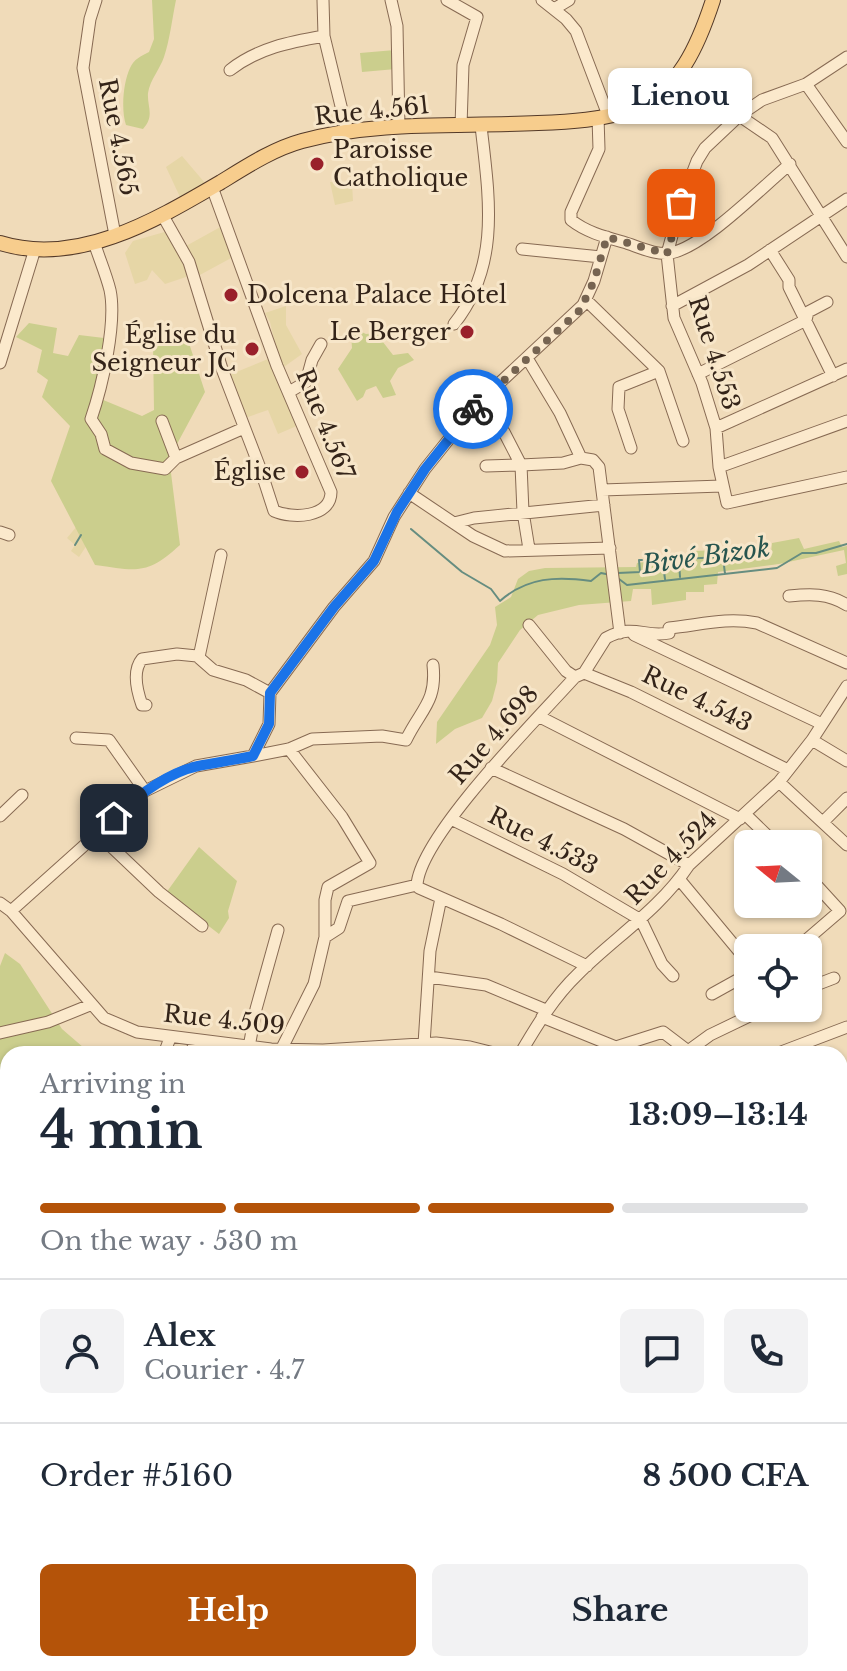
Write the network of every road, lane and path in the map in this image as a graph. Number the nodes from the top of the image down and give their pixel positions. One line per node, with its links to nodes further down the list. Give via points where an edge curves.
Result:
1 (96, 0): 26 (street, Rue 4.565, via 83,68)
2 (323, 0): 9 (street)
3 (391, 0): 18 (street, via 397,26)
4 (447, 0): 16 (street, via 477,17 463,65)
5 (542, 0): 8 (street)
6 (569, 0): 8 (street)
7 (713, 0): 12 (main road, Rue 4.561, via 699,39)
8 (554, 9): 15 (street, via 576,31)
9 (324, 36): 11 (street, via 280,44); 19 (street)
10 (847, 57): 13 (street, Rue 4.553)
11 (230, 70)
12 (678, 74): 14 (street); 15 (main road, Rue 4.561, via 643,104)
13 (806, 84): 14 (street, Rue 4.553, via 770,95); 20 (street)
14 (740, 115): 21 (street, via 772,138); 33 (street, Rue 4.553, via 697,161)
15 (603, 116): 17 (main road, Rue 4.561); 27 (street, via 599,149 570,217)
16 (461, 126): 17 (main road, Rue 4.561); 18 (main road, Rue 4.561)
17 (481, 126): 40 (street, via 488,237 476,292)
18 (399, 127): 19 (main road, Rue 4.561)
19 (347, 131): 22 (main road, Rue 4.561, via 277,150)
20 (847, 142)
21 (790, 164): 25 (street); 33 (street, via 727,218)
22 (212, 187): 24 (main road, Rue 4.561); 48 (street, Rue 4.567)
23 (847, 199): 25 (street)
24 (163, 216): 26 (main road, Rue 4.561); 52 (street, Rue 4.567, via 189,262)
25 (821, 217): 32 (street); 35 (street)
26 (115, 235): 28 (main road, Rue 4.561)
27 (607, 237): 33 (street); 34 (street)
28 (94, 242): 30 (main road, Rue 4.561); 56 (street, via 110,290 112,322 91,419 105,449 131,463 165,469)
29 (0, 243): 30 (main road, Rue 4.561)
30 (35, 249): 43 (street)
31 (522, 249): 34 (street)
32 (770, 250): 38 (street); 39 (street)
33 (667, 254): 38 (street, Rue 4.553)
34 (601, 257): 36 (street)
35 (847, 257)
36 (586, 300): 42 (street); 45 (street)
37 (827, 302): 39 (street, via 808,312)
38 (672, 306): 46 (street, Rue 4.553)
39 (806, 320): 46 (street); 47 (street)
40 (454, 324)
41 (321, 344): 48 (street, via 306,382)
42 (527, 358): 49 (street); 57 (street)
43 (0, 363)
44 (847, 369): 47 (street)
45 (659, 371): 54 (street); 55 (street, via 619,387 618,409)
46 (698, 374): 53 (street, Rue 4.553)
47 (833, 376): 53 (street)
48 (289, 392): 52 (street, Rue 4.567, via 331,492 325,509 291,515 274,511)
49 (477, 404): 58 (street, via 504,432); 64 (street)
50 (162, 421): 56 (street)
51 (847, 421): 60 (street)
52 (244, 428): 56 (street)
53 (716, 428): 60 (street, Rue 4.553)
54 (683, 441)
55 (631, 448)
56 (176, 458)
57 (581, 458): 58 (street); 63 (street, via 597,463)
58 (521, 465): 59 (street); 66 (street)
59 (486, 466)
60 (719, 467): 62 (street, Rue 4.553)
61 (847, 477): 62 (street, via 730,504)
62 (722, 486): 63 (street)
63 (602, 490): 65 (street)
64 (409, 493): 67 (street); 80 (street, via 374,561)
65 (604, 505): 66 (street); 68 (street)
66 (523, 512): 67 (street); 69 (street)
67 (454, 523): 69 (street, via 505,551)
68 (610, 548): 69 (street); 74 (street)
69 (529, 549)
70 (221, 555): 75 (street)
71 (789, 596): 72 (street, via 827,596)
72 (847, 605)
73 (529, 625): 78 (street, via 566,671)
74 (623, 632): 76 (street, via 659,635 669,633 669,628 742,620); 78 (street, Rue 4.698, via 606,638); 85 (street)
75 (199, 657): 80 (street, via 213,670); 81 (street, via 177,654 138,662 138,693)
76 (847, 663)
77 (433, 665): 88 (street, via 431,699 406,740 341,737 308,740)
78 (580, 675): 84 (street, Rue 4.698); 92 (street, Rue 4.543, via 631,692)
79 (847, 686): 82 (street, Rue 4.524)
80 (270, 693): 89 (street, via 269,724)
81 (146, 705)
82 (832, 708): 83 (street); 85 (street, Rue 4.524)
83 (847, 711)
84 (540, 717): 91 (street, Rue 4.698); 98 (street)
85 (822, 724): 87 (street, Rue 4.524)
86 (76, 738): 94 (street, via 109,740)
87 (812, 740): 90 (street); 92 (street, Rue 4.524)
88 (289, 749): 89 (street); 116 (street, via 370,863 328,887)
89 (253, 756): 94 (street, via 196,766)
90 (847, 761)
91 (491, 768): 99 (street, Rue 4.698); 104 (street)
92 (788, 770): 93 (street, Rue 4.524)
93 (779, 782): 98 (street, Rue 4.524); 100 (street)
94 (145, 791): 102 (street)
95 (22, 795): 97 (street)
96 (847, 798): 100 (street)
97 (0, 816)
98 (742, 816): 101 (street); 104 (street, Rue 4.524)
99 (451, 819): 106 (street, Rue 4.698); 112 (street, Rue 4.533, via 563,874)
100 (823, 822): 103 (street)
101 (759, 830)
102 (98, 834): 110 (street); 113 (street)
103 (847, 845)
104 (689, 865): 105 (street, Rue 4.524)
105 (679, 879): 112 (street, Rue 4.524); 117 (street)
106 (417, 885): 108 (street); 116 (street, via 348,901 339,928)
107 (822, 890): 111 (street)
108 (441, 898): 118 (street); 120 (street)
109 (0, 903): 110 (street, Rue 4.509)
110 (11, 911): 125 (street, Rue 4.509)
111 (843, 912): 115 (street)
112 (641, 920): 118 (street, Rue 4.524); 119 (street)
113 (202, 926)
114 (278, 930): 136 (street)
115 (815, 934)
116 (325, 937): 137 (street, via 314,984)
117 (734, 945)
118 (587, 966): 126 (street, Rue 4.524)
119 (673, 976)
120 (429, 977): 126 (street, via 486,985); 132 (street)
121 (834, 978): 123 (street)
122 (734, 982): 124 (street)
123 (822, 983)
124 (712, 994)
125 (90, 1005): 129 (street); 130 (street, Rue 4.509, via 114,1024)
126 (544, 1014): 140 (street, Rue 4.524); 141 (street)
127 (737, 1022): 144 (street)
128 (847, 1027): 145 (street)
129 (0, 1033)
130 (170, 1038): 131 (street, Rue 4.509); 133 (street)
131 (195, 1041): 134 (street); 135 (street, Rue 4.509)
132 (424, 1044): 138 (street, Rue 4.509); 139 (street, Rue 4.509)
133 (167, 1046)
134 (193, 1046)
135 (240, 1046)
136 (249, 1046)
137 (277, 1046)
138 (411, 1046)
139 (439, 1046)
140 (525, 1046)
141 (614, 1046)
142 (619, 1046): 143 (street, via 663,1032)
143 (681, 1046)
144 (696, 1046)
145 (798, 1046)

